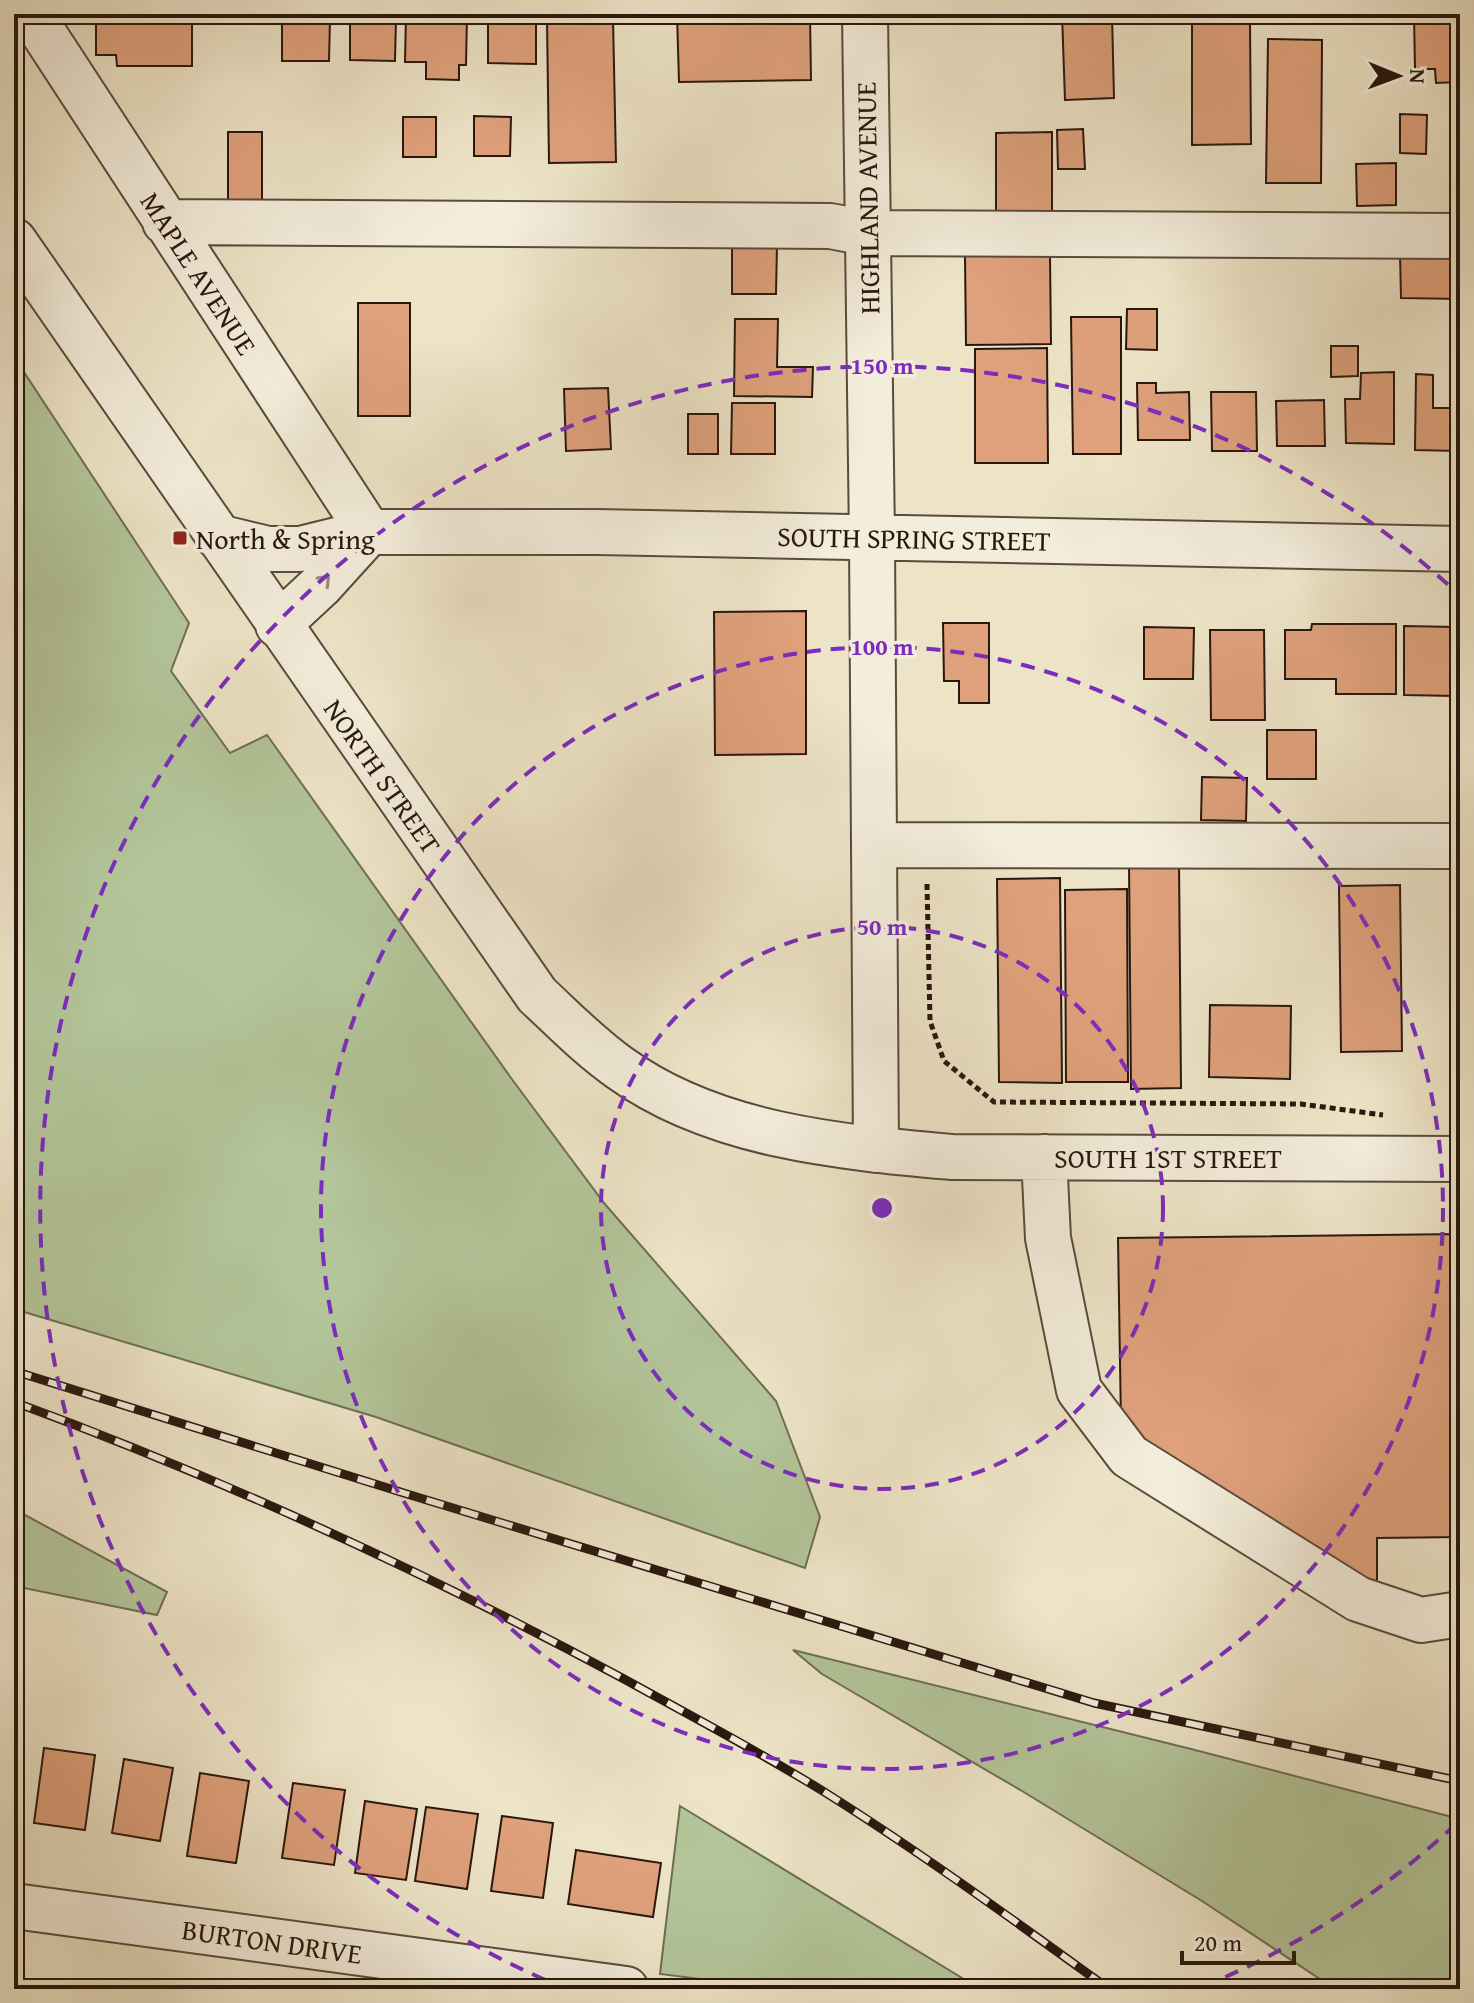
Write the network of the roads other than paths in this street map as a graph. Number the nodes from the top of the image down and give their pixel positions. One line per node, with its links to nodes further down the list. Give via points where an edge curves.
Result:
1 (31, 14): 3 (street, MAPLE AVENUE)
2 (865, 14): 4 (street, HIGHLAND AVENUE)
3 (165, 222): 4 (street, via 830,226); 7 (street, MAPLE AVENUE)
4 (868, 233): 5 (street); 9 (street, HIGHLAND AVENUE)
5 (1460, 236)
6 (14, 241): 8 (street, NORTH STREET)
7 (369, 532): 8 (street, SOUTH SPRING STREET, via 300,549 268,549); 9 (street, SOUTH SPRING STREET); 11 (street, one-way to 7)
8 (218, 537): 11 (street, NORTH STREET)
9 (872, 539): 10 (street, SOUTH SPRING STREET); 12 (street, HIGHLAND AVENUE)
10 (1460, 549)
11 (278, 625): 14 (street, NORTH STREET, via 537,995 578,1035 650,1087 709,1113 801,1138)
12 (874, 845): 13 (street); 14 (street, HIGHLAND AVENUE)
13 (1460, 846)
14 (876, 1150): 15 (street, SOUTH 1ST STREET)
15 (1044, 1157): 16 (street, SOUTH 1ST STREET); 17 (street, via 1048,1238 1079,1390 1129,1456 1358,1599 1421,1620)
16 (1460, 1159)
17 (1460, 1614)
18 (14, 1906): 19 (street, BURTON DRIVE)
19 (626, 1989)

